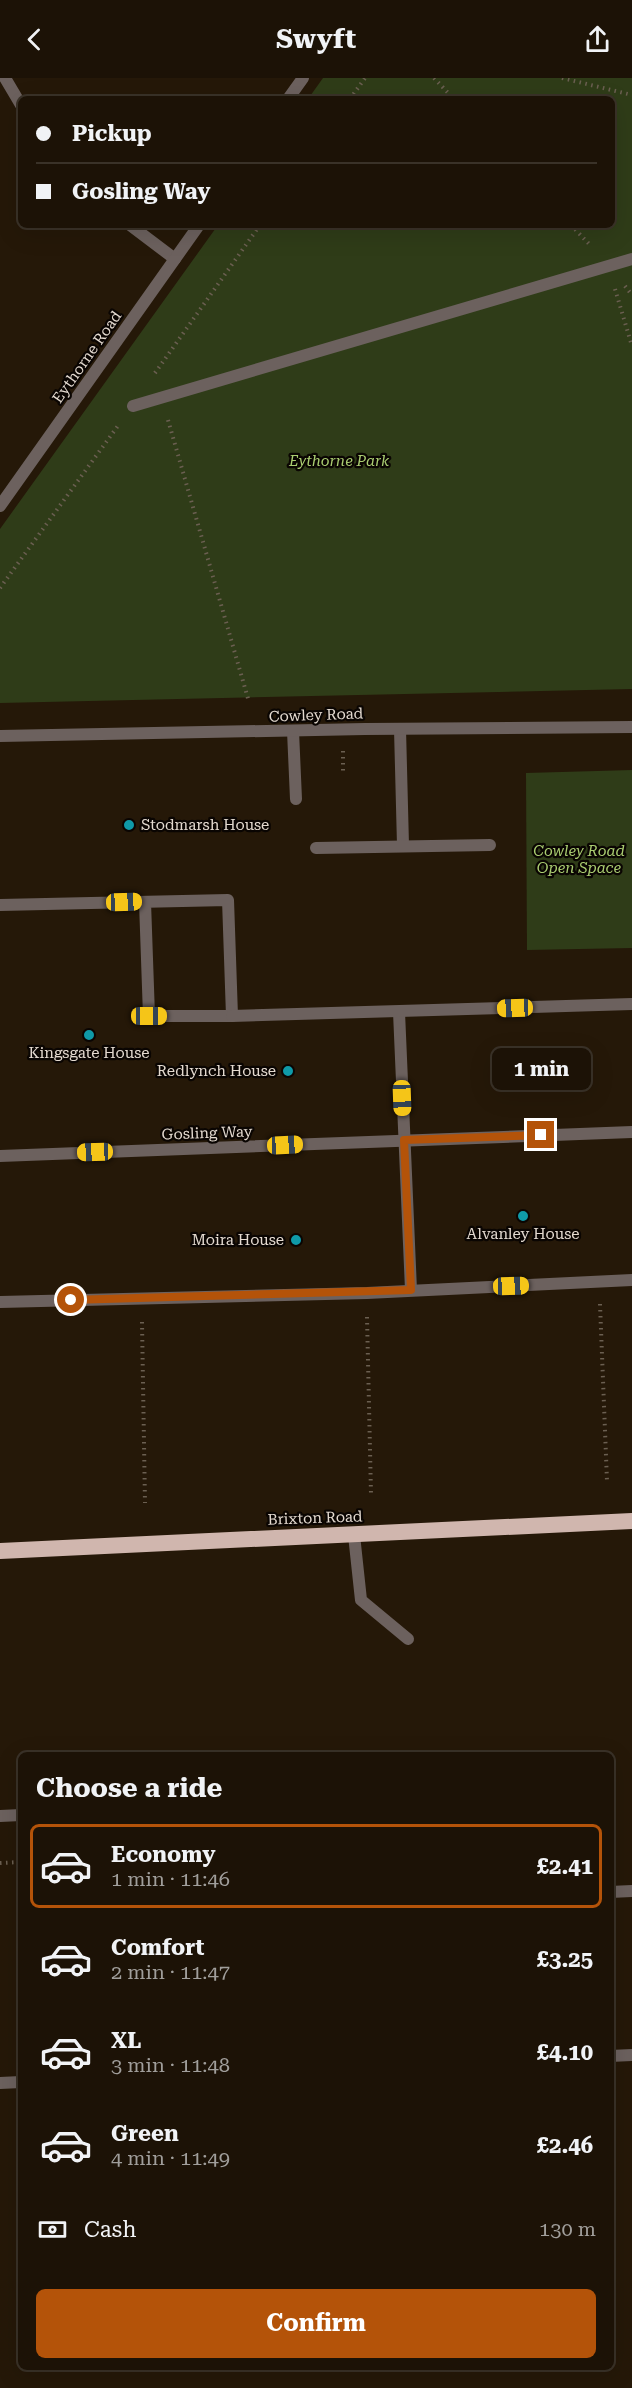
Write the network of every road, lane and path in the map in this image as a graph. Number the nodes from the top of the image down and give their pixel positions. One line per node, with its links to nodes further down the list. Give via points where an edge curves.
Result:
1 (5, 78): 10 (street)
2 (303, 78): 7 (street)
3 (365, 78): 8 (path)
4 (435, 78): 9 (path)
5 (561, 78): 6 (path)
6 (632, 95)
7 (290, 96)
8 (352, 96)
9 (451, 96)
10 (18, 100)
11 (134, 228): 13 (street)
12 (197, 228): 13 (street, Eythorne Road)
13 (175, 259): 19 (street, Eythorne Road)
14 (632, 259): 15 (street)
15 (608, 266): 16 (path); 17 (street)
16 (632, 346)
17 (161, 397): 18 (street); 20 (path)
18 (132, 406)
19 (0, 506)
20 (249, 702)
21 (632, 727): 22 (street, Cowley Road)
22 (400, 729): 23 (street, Cowley Road); 26 (street)
23 (293, 731): 24 (street, Cowley Road); 25 (street)
24 (0, 736)
25 (296, 799)
26 (403, 845): 27 (street); 28 (street)
27 (490, 845)
28 (316, 848)
29 (145, 902): 30 (street); 33 (street, via 149,1016); 33 (street, via 228,900)
30 (0, 905)
31 (632, 1004): 32 (street)
32 (399, 1012): 33 (street); 35 (street)
33 (232, 1016)
34 (632, 1132): 35 (street, Gosling Way)
35 (404, 1140): 36 (street, Gosling Way); 39 (street)
36 (0, 1156)
37 (632, 1280): 38 (street)
38 (600, 1282): 39 (street); 43 (path)
39 (411, 1290): 40 (street)
40 (367, 1293): 41 (street); 44 (path)
41 (142, 1298): 42 (street); 45 (path)
42 (0, 1302)
43 (607, 1480)
44 (371, 1494)
45 (145, 1503)
46 (632, 1521): 47 (highway, Brixton Road)
47 (354, 1535): 48 (highway, Brixton Road); 49 (street, via 361,1600)
48 (0, 1551)
49 (408, 1639)
50 (18, 1815): 51 (street)
51 (0, 1816)
52 (18, 1862): 53 (path)
53 (0, 1863)
54 (632, 1892): 55 (street)
55 (614, 1893)
56 (632, 2055): 57 (street)
57 (614, 2056)
58 (18, 2082): 59 (street)
59 (0, 2083)

